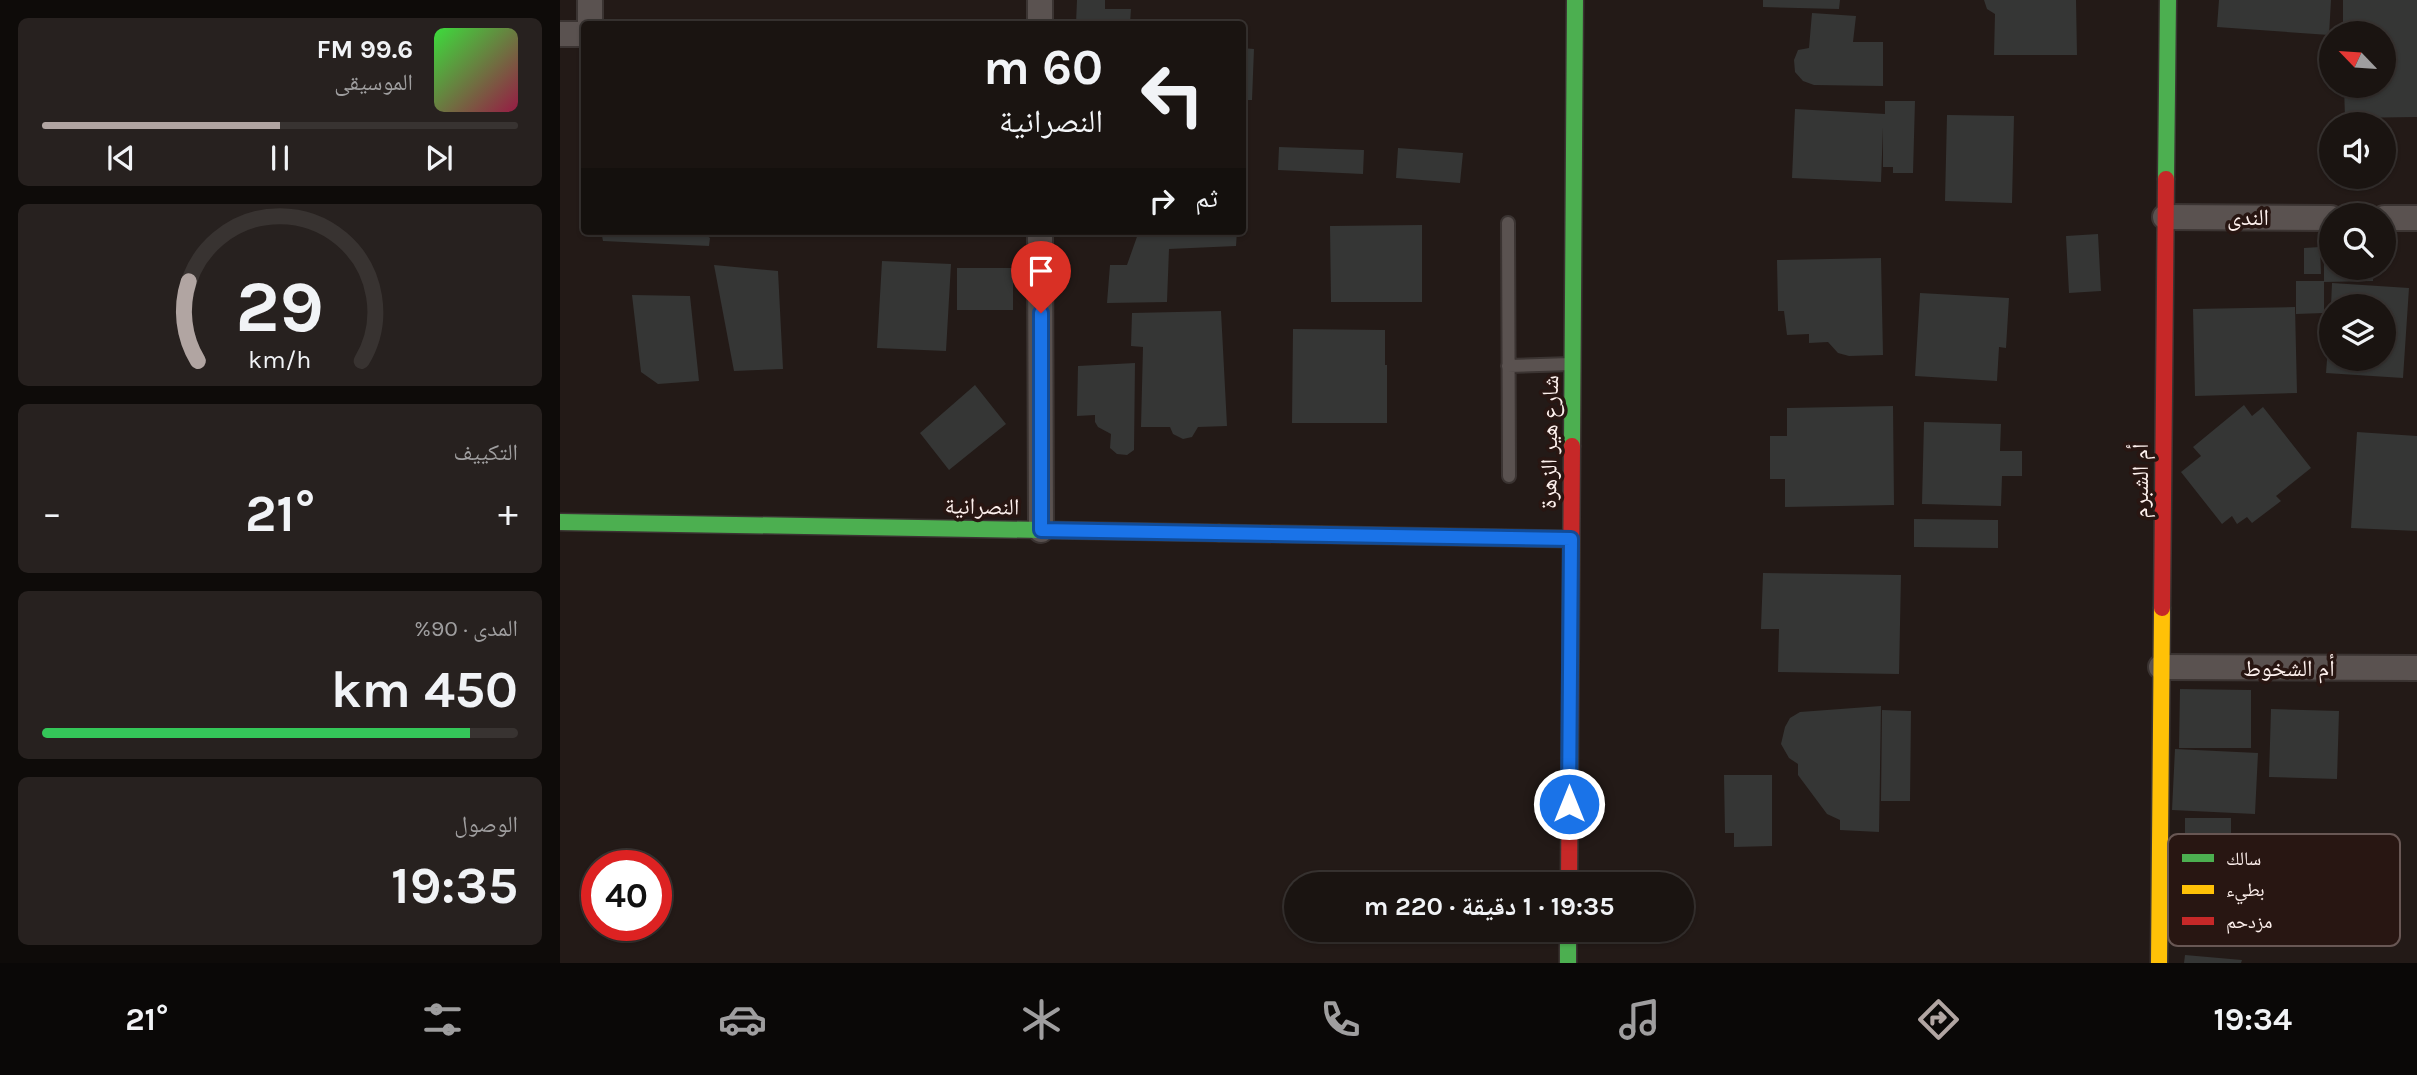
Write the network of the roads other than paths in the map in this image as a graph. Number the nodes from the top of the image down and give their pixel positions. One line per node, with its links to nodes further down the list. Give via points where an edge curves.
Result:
1 (590, 0): 5 (street)
2 (1040, 0): 6 (street)
3 (1575, 0): 15 (street, شارع هير الزهرة)
4 (2168, 0): 9 (street, أم الشبرم)
5 (590, 21)
6 (1040, 21)
7 (560, 34): 8 (street)
8 (581, 34)
9 (2165, 217): 10 (street, الندى); 21 (street, أم الشبرم)
10 (2319, 218)
11 (2396, 218): 12 (street)
12 (2417, 218)
13 (1508, 223): 16 (lane)
14 (1040, 235): 19 (street)
15 (1572, 363): 16 (lane); 20 (street, شارع هير الزهرة)
16 (1508, 366): 17 (lane)
17 (1508, 476)
18 (560, 522): 19 (street, النصرانية)
19 (1041, 530): 20 (street, النصرانية)
20 (1571, 539): 23 (street, شارع هير الزهرة)
21 (2161, 667): 22 (street, أم الشخوط); 26 (street, أم الشبرم)
22 (2417, 668)
23 (1569, 872)
24 (1568, 942): 25 (street)
25 (1568, 963)
26 (2159, 963)

